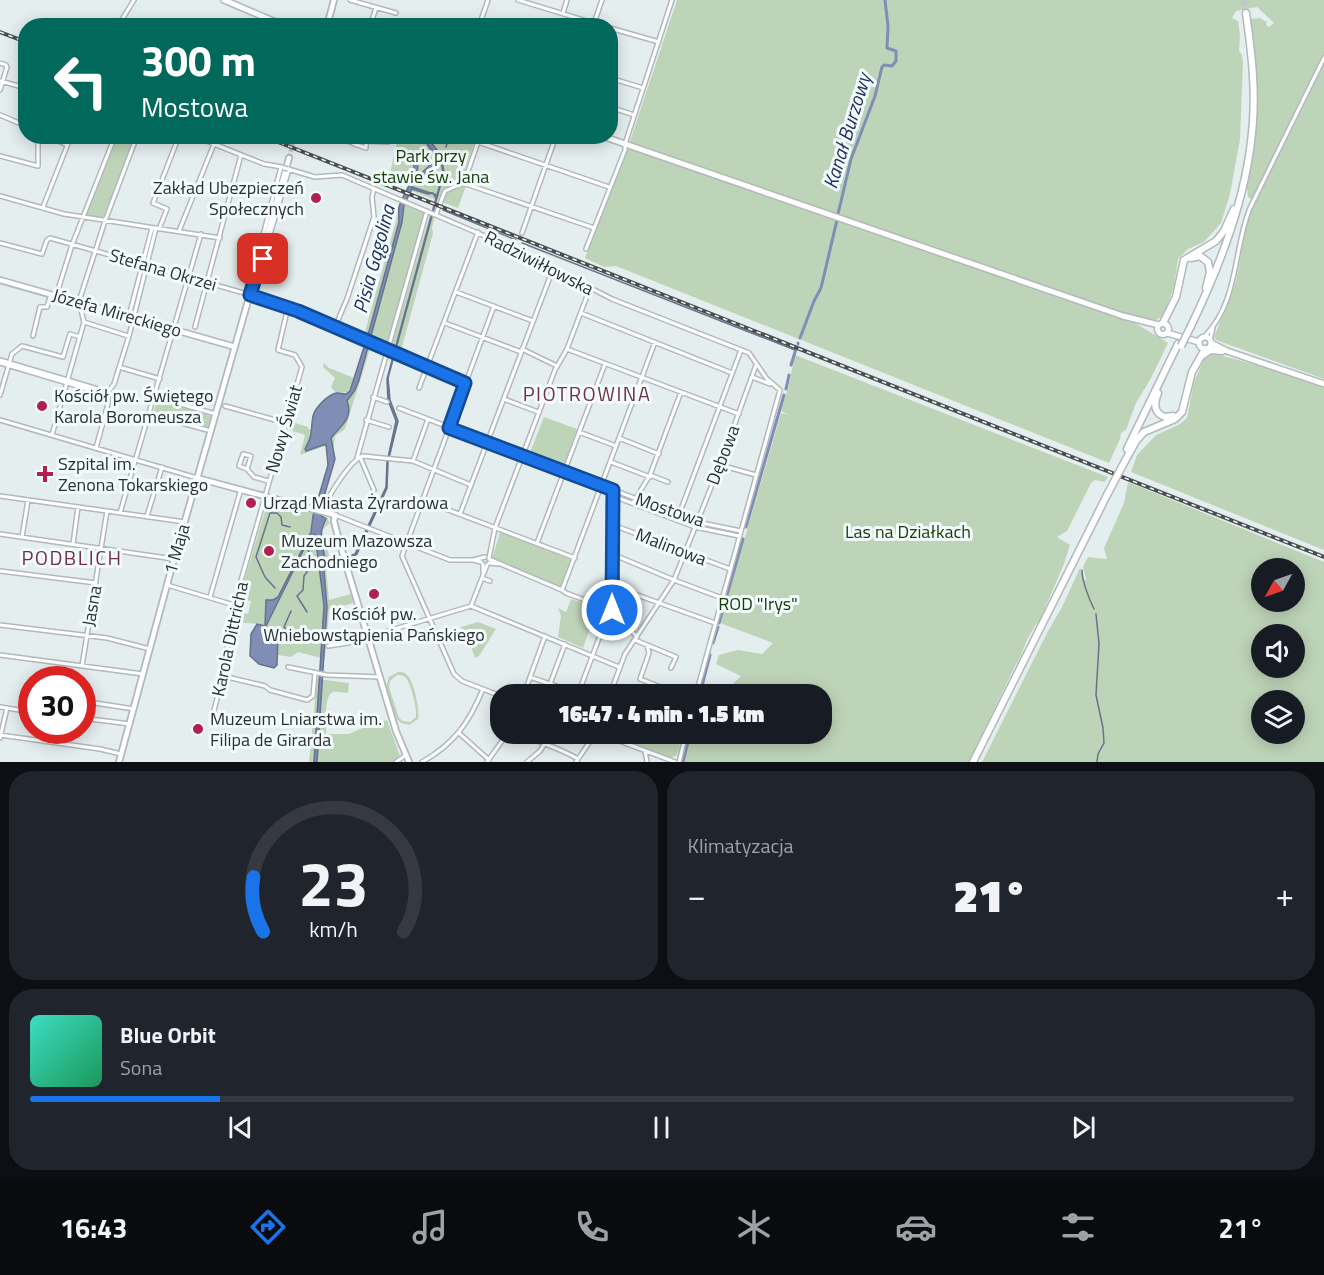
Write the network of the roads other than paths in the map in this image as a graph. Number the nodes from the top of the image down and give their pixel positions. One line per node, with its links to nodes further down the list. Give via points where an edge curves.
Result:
1 (134, 0): 15 (street)
2 (334, 0): 17 (street)
3 (350, 0): 11 (street)
4 (488, 0): 19 (street)
5 (518, 0): 10 (street)
6 (567, 0): 13 (street)
7 (602, 0): 21 (street)
8 (672, 0): 23 (street)
9 (227, 1): 16 (main road)
10 (532, 2): 13 (street)
11 (376, 8): 12 (street); 18 (street)
12 (396, 13)
13 (563, 13): 20 (street)
14 (1246, 13): 26 (main road)
15 (123, 18)
16 (266, 18)
17 (329, 18)
18 (373, 18)
19 (482, 18)
20 (577, 18)
21 (596, 18)
22 (618, 30): 23 (street)
23 (659, 42): 30 (street)
24 (1324, 58): 104 (street, via 1250,208 1232,285)
25 (0, 63): 28 (street, via 7,66)
26 (1251, 67): 59 (main road, via 1247,142); 94 (main road, via 1252,122 1241,195 1225,250)
27 (618, 80): 30 (street)
28 (1, 81): 29 (street); 31 (street)
29 (18, 86)
30 (644, 88): 34 (street)
31 (0, 90)
32 (618, 110): 34 (street)
33 (0, 114): 35 (street)
34 (635, 115): 47 (street)
35 (18, 122)
36 (618, 142): 47 (main road)
37 (38, 144): 50 (street, via 38,166)
38 (112, 144): 62 (street)
39 (134, 144): 63 (street)
40 (176, 144): 64 (street, via 153,203 167,209)
41 (214, 144): 49 (street, Radziwiłłowska); 66 (street)
42 (356, 144): 43 (street, via 366,148)
43 (366, 144)
44 (477, 144): 54 (street)
45 (484, 144): 52 (street)
46 (553, 144): 52 (street)
47 (625, 144): 55 (street); 96 (main road)
48 (67, 145): 60 (street)
49 (241, 155): 53 (street, Radziwiłłowska); 70 (street)
50 (0, 156)
51 (289, 158): 76 (street, 1 Maja)
52 (546, 166): 55 (street); 58 (street)
53 (286, 168): 56 (street, Radziwiłłowska, via 315,177 338,174); 76 (street, 1 Maja); 76 (street, 1 Maja, via 257,258)
54 (463, 183): 58 (street); 61 (street, via 445,191)
55 (609, 187): 65 (street)
56 (374, 189): 61 (street, Radziwiłłowska); 95 (street, via 374,217)
57 (0, 196): 60 (street)
58 (532, 206): 65 (street); 68 (street)
59 (1236, 206): 82 (main road); 96 (main road, via 1214,243 1183,261 1176,297)
60 (42, 208): 62 (street)
61 (432, 212): 67 (street, Radziwiłłowska); 110 (street)
62 (83, 217): 63 (street); 72 (street)
63 (105, 221): 64 (street); 74 (street)
64 (156, 228): 66 (street); 75 (street)
65 (594, 228): 73 (street)
66 (179, 231): 69 (street)
67 (478, 232): 77 (street, Radziwiłłowska); 83 (street)
68 (522, 233)
69 (201, 234): 70 (street); 78 (street)
70 (220, 238): 80 (street)
71 (0, 243): 72 (street, via 42,254 50,238)
72 (72, 245): 74 (street, Stefana Okrzei); 84 (street)
73 (586, 249)
74 (95, 250): 75 (street, Stefana Okrzei); 86 (street)
75 (145, 265): 78 (street, Stefana Okrzei); 90 (street)
76 (258, 268): 85 (street, 1 Maja)
77 (552, 269): 81 (street, Radziwiłłowska); 91 (street)
78 (188, 278): 80 (street, Stefana Okrzei); 97 (street)
79 (0, 280): 84 (street, Józefa Mireckiego)
80 (207, 283): 85 (street, Stefana Okrzei); 98 (street)
81 (590, 288): 89 (street); 109 (street, Radziwiłłowska)
82 (1206, 288): 94 (main road); 96 (main road, via 1209,264 1204,257 1194,257 1186,264 1179,298)
83 (456, 291): 87 (street); 93 (street)
84 (53, 295): 86 (street, Józefa Mireckiego); 99 (street, via 47,307 40,308)
85 (250, 295): 88 (street, Stefana Okrzei); 106 (street, 1 Maja)
86 (79, 302): 90 (street, Józefa Mireckiego); 92 (street)
87 (494, 306): 91 (street); 102 (street)
88 (288, 307): 95 (street, Stefana Okrzei); 147 (street, Nowy Świat, via 278,350 295,355 302,367)
89 (580, 312): 103 (street); 107 (street)
90 (131, 317): 97 (street, Józefa Mireckiego); 100 (street)
91 (533, 321): 108 (street)
92 (84, 322): 100 (street); 101 (street)
93 (444, 323): 102 (street); 118 (street)
94 (1189, 326): 105 (main road, bridge)
95 (335, 327): 110 (street, Stefana Okrzei)
96 (1164, 328): 104 (main road)
97 (174, 330): 98 (street, Józefa Mireckiego); 123 (street)
98 (194, 331): 106 (street, Józefa Mireckiego)
99 (33, 336)
100 (129, 336): 117 (street)
101 (80, 337): 116 (street, via 70,334 63,357 22,346 12,354); 124 (street)
102 (483, 337): 108 (street); 125 (street)
103 (655, 342): 120 (street); 121 (street)
104 (1205, 343): 111 (main road); 115 (main road); 128 (main road, via 1186,380 1180,410 1172,416 1162,416 1155,408)
105 (1180, 345): 128 (main road); 162 (main road)
106 (235, 347): 137 (street, 1 Maja)
107 (567, 349): 114 (street); 119 (street)
108 (521, 350): 119 (street); 135 (street)
109 (741, 350): 113 (street, Radziwiłłowska); 120 (street)
110 (390, 351): 118 (street, Stefana Okrzei); 134 (street)
111 (1225, 351): 115 (main road, via 1205,352); 126 (main road)
112 (0, 362): 116 (street)
113 (757, 363): 122 (street, Dębowa); 127 (street, Radziwiłłowska)
114 (605, 364): 121 (street); 151 (street)
115 (1196, 365): 162 (main road, via 1181,414 1144,432)
116 (8, 366): 124 (street); 132 (street)
117 (119, 366): 123 (street); 131 (street)
118 (428, 366): 125 (street, Stefana Okrzei); 129 (street)
119 (557, 366): 140 (street)
120 (732, 373): 138 (street)
121 (643, 377): 130 (street); 153 (street)
122 (752, 377): 127 (street, Radziwiłłowska); 143 (street, Dębowa)
123 (160, 379): 133 (street)
124 (67, 381): 131 (street); 152 (street)
125 (465, 383): 149 (street)
126 (1324, 384)
127 (774, 385): 169 (street, Radziwiłłowska, via 780,390)
128 (1161, 387): 162 (main road)
129 (419, 388)
130 (681, 392): 138 (street); 157 (street)
131 (108, 394): 156 (street)
132 (0, 395)
133 (155, 397): 141 (street); 142 (street)
134 (373, 397): 136 (street); 146 (street)
135 (504, 399): 140 (street); 154 (street)
136 (387, 402)
137 (222, 405): 142 (street, 1 Maja); 147 (street)
138 (719, 406): 143 (street); 192 (street)
139 (399, 408): 144 (street, Mostowa)
140 (539, 413): 158 (street)
141 (149, 414): 150 (street); 160 (street)
142 (216, 414): 150 (street, 1 Maja)
143 (739, 414): 164 (street, Dębowa)
144 (428, 419): 149 (street, Mostowa); 161 (street)
145 (0, 420): 152 (street)
146 (366, 420): 148 (street); 159 (street)
147 (286, 423): 172 (street, Nowy Świat)
148 (389, 427)
149 (449, 428): 154 (street, Mostowa); 167 (street)
150 (211, 431): 171 (street, 1 Maja)
151 (579, 432): 155 (street); 168 (street)
152 (52, 435): 156 (street)
153 (619, 438): 155 (street); 157 (street)
154 (488, 442): 158 (street, Mostowa); 174 (street)
155 (616, 446): 163 (street)
156 (96, 448): 160 (street)
157 (659, 454): 170 (street)
158 (522, 456): 168 (street, Mostowa); 199 (street)
159 (358, 458): 161 (street); 177 (street); 187 (street)
160 (136, 460): 165 (street); 189 (street)
161 (412, 460): 167 (street)
162 (1123, 460): 286 (main road, bridge)
163 (611, 462): 170 (street); 175 (street)
164 (720, 465): 169 (street); 196 (street, Dębowa)
165 (162, 468): 171 (street); 193 (street)
166 (247, 468): 166 (street, via 251,456 243,453 239,466); 172 (street, via 254,477)
167 (433, 470): 174 (street); 184 (street)
168 (564, 472): 175 (street, Mostowa); 205 (street)
169 (756, 475): 200 (street)
170 (650, 476): 173 (street); 182 (street)
171 (197, 478): 176 (street); 195 (street, 1 Maja)
172 (268, 482): 180 (street, Nowy Świat)
173 (668, 482)
174 (471, 485): 190 (street)
175 (602, 486): 178 (street, Mostowa); 210 (street)
176 (241, 489): 180 (street); 222 (street)
177 (374, 490)
178 (613, 490): 181 (street); 182 (street, Mostowa)
179 (0, 496): 183 (street)
180 (265, 496): 187 (street); 225 (street, Karola Dittricha)
181 (613, 496): 185 (street, Mostowa); 197 (street)
182 (635, 498): 185 (street); 192 (street, Mostowa)
183 (28, 500): 186 (street); 203 (street)
184 (422, 500): 190 (street); 204 (street)
185 (633, 503): 194 (street, Mostowa)
186 (78, 507): 188 (street); 206 (street)
187 (320, 510): 191 (street)
188 (107, 511): 189 (street); 207 (street, Jasna)
189 (120, 513): 193 (street)
190 (460, 514): 199 (street)
191 (335, 515): 204 (street); 233 (street)
192 (679, 515): 194 (street); 196 (street, Mostowa)
193 (147, 516): 195 (street)
194 (677, 520): 198 (street, Mostowa)
195 (185, 522): 211 (street, 1 Maja)
196 (697, 522): 198 (street, Dębowa); 200 (street, Mostowa)
197 (613, 525): 208 (street, Malinowa); 209 (street)
198 (695, 527): 202 (street, Mostowa); 208 (street, Dębowa)
199 (495, 528): 205 (street); 212 (street)
200 (741, 531): 202 (street)
201 (0, 534): 203 (street)
202 (739, 536): 213 (street)
203 (22, 537): 206 (street)
204 (406, 542): 212 (street, via 450,560); 228 (street, via 402,556)
205 (537, 543): 210 (street)
206 (73, 544): 207 (street)
207 (102, 549): 211 (street); 218 (street, Jasna)
208 (686, 552): 213 (street, Malinowa); 216 (street, Dębowa)
209 (612, 554): 216 (street); 220 (street)
210 (575, 558): 221 (street)
211 (174, 559): 219 (street, 1 Maja)
212 (486, 561): 215 (street); 221 (street)
213 (730, 570): 223 (street)
214 (0, 571): 218 (street)
215 (482, 576): 217 (street); 226 (street)
216 (674, 580): 223 (street); 224 (street, Dębowa)
217 (490, 581)
218 (96, 583): 231 (street, Jasna)
219 (167, 585): 222 (street); 238 (street, 1 Maja)
220 (612, 586): 224 (street); 227 (street)
221 (562, 590): 227 (street)
222 (210, 597): 225 (street)
223 (722, 598): 229 (street)
224 (659, 604): 229 (street); 234 (street, Dębowa)
225 (234, 605): 248 (street, Karola Dittricha)
226 (471, 606): 228 (street); 232 (street)
227 (611, 610): 234 (street); 240 (street)
228 (429, 619): 233 (street); 257 (street, via 457,677)
229 (715, 623): 256 (street)
230 (0, 625): 231 (street)
231 (86, 636): 238 (street); 241 (street, Jasna)
232 (546, 636): 235 (street); 249 (street)
233 (368, 637): 237 (street); 250 (street)
234 (636, 639): 236 (street); 243 (street, Dębowa)
235 (565, 644): 240 (street); 252 (street)
236 (647, 645): 245 (street, via 676,657); 255 (street, via 649,653 640,679)
237 (328, 646)
238 (150, 649): 247 (street, 1 Maja)
239 (0, 655): 241 (street)
240 (592, 655): 243 (street); 253 (street)
241 (82, 666)
242 (288, 667): 246 (street)
243 (620, 667): 254 (street, Dębowa)
244 (96, 668): 247 (street)
245 (671, 668)
246 (317, 673): 248 (street, via 313,696 307,700); 250 (street)
247 (143, 674): 262 (street, 1 Maja)
248 (223, 676): 264 (street, Karola Dittricha)
249 (530, 676): 251 (street); 252 (street)
250 (380, 677): 276 (street)
251 (527, 684)
252 (550, 684)
253 (582, 684)
254 (614, 684)
255 (653, 684)
256 (699, 684)
257 (483, 689): 258 (street); 267 (street)
258 (490, 692)
259 (96, 703): 262 (street)
260 (0, 707): 261 (street)
261 (7, 708): 263 (street); 268 (street)
262 (134, 709): 266 (street, 1 Maja)
263 (18, 710)
264 (213, 714)
265 (96, 720): 266 (street)
266 (130, 724): 275 (street, 1 Maja)
267 (459, 733): 277 (street); 282 (street)
268 (0, 737): 275 (street)
269 (500, 744): 277 (street)
270 (588, 744): 278 (street)
271 (627, 744): 274 (street)
272 (683, 744): 285 (street)
273 (544, 745): 278 (street, via 563,750); 283 (street)
274 (645, 751): 284 (street); 285 (street)
275 (121, 754): 279 (street, 1 Maja)
276 (406, 755): 280 (street); 281 (street)
277 (488, 761)
278 (577, 761)
279 (119, 762)
280 (396, 762)
281 (409, 762)
282 (422, 762)
283 (527, 762)
284 (647, 762)
285 (677, 762)
286 (973, 762)

